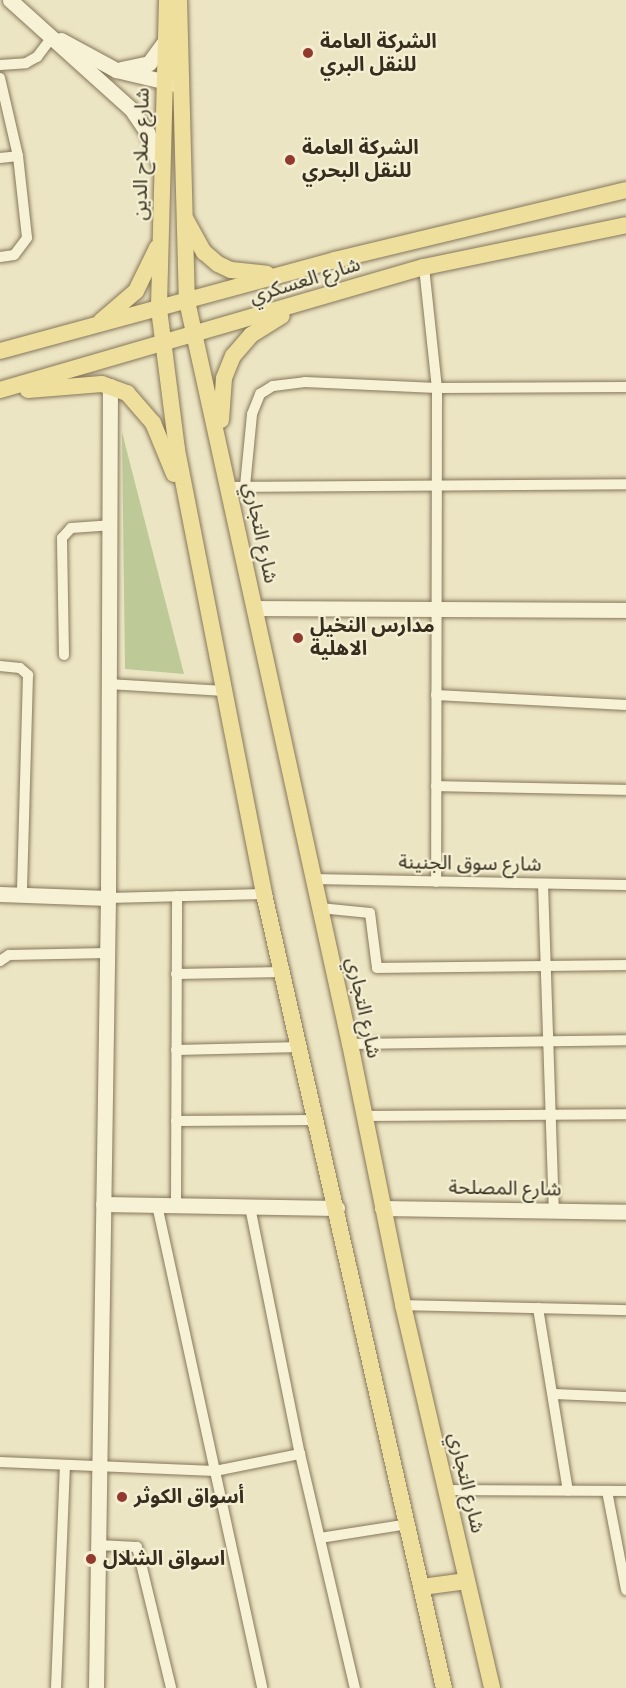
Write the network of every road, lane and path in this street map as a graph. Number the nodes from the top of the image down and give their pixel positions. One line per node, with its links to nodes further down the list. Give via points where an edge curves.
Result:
1 (10, 0): 4 (street)
2 (166, 0): 5 (main road, شارع صلاح الدين)
3 (179, 0): 9 (main road, شارع صلاح الدين)
4 (53, 36): 6 (street, via 37,57 26,63); 7 (street); 12 (street, via 140,120)
5 (166, 40): 7 (street, via 149,63); 9 (main road, شارع صلاح الدين)
6 (0, 65)
7 (116, 70): 9 (street)
8 (0, 78): 10 (street)
9 (173, 84): 12 (main road, شارع صلاح الدين); 14 (main road, شارع صلاح الدين)
10 (18, 156): 11 (street); 17 (street, via 27,238 14,255)
11 (0, 158)
12 (163, 174): 15 (main road, شارع صلاح الدين)
13 (626, 190): 18 (main road, شارع العسكري)
14 (183, 214): 18 (main road, via 204,252 231,270 276,273); 21 (main road, شارع صلاح الدين)
15 (162, 221): 22 (main road, شارع صلاح الدين); 23 (main road, via 151,264 136,291 104,320)
16 (626, 225): 19 (main road, شارع العسكري)
17 (0, 257)
18 (335, 260): 21 (main road, شارع العسكري)
19 (424, 267): 20 (main road, شارع العسكري); 29 (street)
20 (312, 300): 24 (main road, شارع العسكري); 31 (main road, via 251,335 233,356 222,387)
21 (188, 302): 22 (main road, شارع العسكري); 24 (main road, شارع صلاح الدين)
22 (159, 309): 23 (main road, شارع العسكري); 25 (main road, شارع صلاح الدين)
23 (76, 333): 26 (main road, شارع العسكري)
24 (195, 336): 25 (main road, شارع العسكري); 31 (main road, شارع التجاري)
25 (164, 343): 30 (main road, شارع العسكري); 35 (main road)
26 (0, 351)
27 (110, 386): 30 (main road); 35 (main road, via 134,399 153,423); 36 (street)
28 (626, 387): 29 (street)
29 (437, 388): 33 (street, via 305,382 266,390 260,394 252,414); 34 (street)
30 (0, 391)
31 (222, 451): 33 (main road, شارع التجاري)
32 (626, 484): 34 (street)
33 (237, 486): 34 (street); 37 (main road, شارع التجاري)
34 (437, 488): 38 (street)
35 (190, 517): 43 (main road)
36 (110, 525): 40 (street, via 72,528 62,538); 42 (street)
37 (255, 608): 38 (street); 48 (main road, شارع التجاري)
38 (436, 609): 39 (street); 44 (street)
39 (626, 610)
40 (64, 655)
41 (0, 666): 54 (street, via 20,668 28,675)
42 (109, 684): 43 (street); 56 (street)
43 (224, 691): 53 (main road)
44 (436, 695): 45 (street); 46 (street)
45 (626, 705)
46 (436, 786): 47 (street); 49 (street)
47 (626, 790)
48 (313, 879): 49 (street, شارع سوق الجنينة); 57 (main road, شارع التجاري)
49 (436, 882): 50 (street, شارع سوق الجنينة)
50 (543, 884): 51 (street, شارع سوق الجنينة); 61 (street)
51 (626, 885)
52 (0, 894): 54 (street)
53 (264, 894): 55 (street); 62 (main road)
54 (22, 895): 56 (street)
55 (177, 896): 56 (street); 63 (street)
56 (108, 898): 58 (street)
57 (320, 908): 61 (street, via 370,913 377,968); 66 (main road, شارع التجاري)
58 (107, 953): 59 (street, via 9,955); 74 (street)
59 (0, 961)
60 (626, 965): 61 (street)
61 (545, 966): 65 (street)
62 (284, 972): 63 (street); 67 (main road)
63 (176, 974): 68 (street)
64 (626, 1040): 65 (street)
65 (547, 1041): 66 (street); 69 (street)
66 (350, 1044): 71 (main road, شارع التجاري)
67 (301, 1047): 68 (street); 72 (main road)
68 (176, 1050): 73 (street)
69 (550, 1114): 70 (street); 71 (street); 80 (street)
70 (626, 1114)
71 (364, 1116): 79 (main road, شارع التجاري)
72 (318, 1120): 73 (street); 78 (main road)
73 (176, 1121): 76 (street)
74 (103, 1204): 75 (street); 90 (street)
75 (157, 1205): 76 (street); 91 (street)
76 (176, 1205): 77 (street)
77 (250, 1207): 78 (street); 87 (street)
78 (337, 1208): 96 (main road)
79 (382, 1208): 80 (street, شارع المصلحة); 82 (main road, شارع التجاري)
80 (554, 1211): 81 (street, شارع المصلحة)
81 (626, 1212)
82 (403, 1305): 83 (street); 92 (main road, شارع التجاري)
83 (537, 1308): 84 (street); 85 (street)
84 (626, 1310)
85 (553, 1394): 86 (street); 93 (street)
86 (626, 1397)
87 (300, 1454): 91 (street); 97 (street)
88 (0, 1462): 89 (street)
89 (65, 1466): 90 (street); 102 (street)
90 (99, 1467): 91 (street); 98 (street)
91 (215, 1471): 105 (street)
92 (446, 1490): 93 (street); 99 (main road, شارع التجاري)
93 (568, 1491): 94 (street)
94 (607, 1491): 95 (street); 101 (street)
95 (626, 1491)
96 (408, 1524): 97 (street); 100 (main road)
97 (320, 1538): 106 (street)
98 (98, 1545): 103 (street); 104 (street, via 137,1547)
99 (467, 1581): 100 (main road); 108 (main road, شارع التجاري)
100 (422, 1587): 107 (main road)
101 (626, 1590)
102 (56, 1688)
103 (96, 1688)
104 (171, 1688)
105 (262, 1688)
106 (355, 1688)
107 (444, 1688)
108 (492, 1688)

